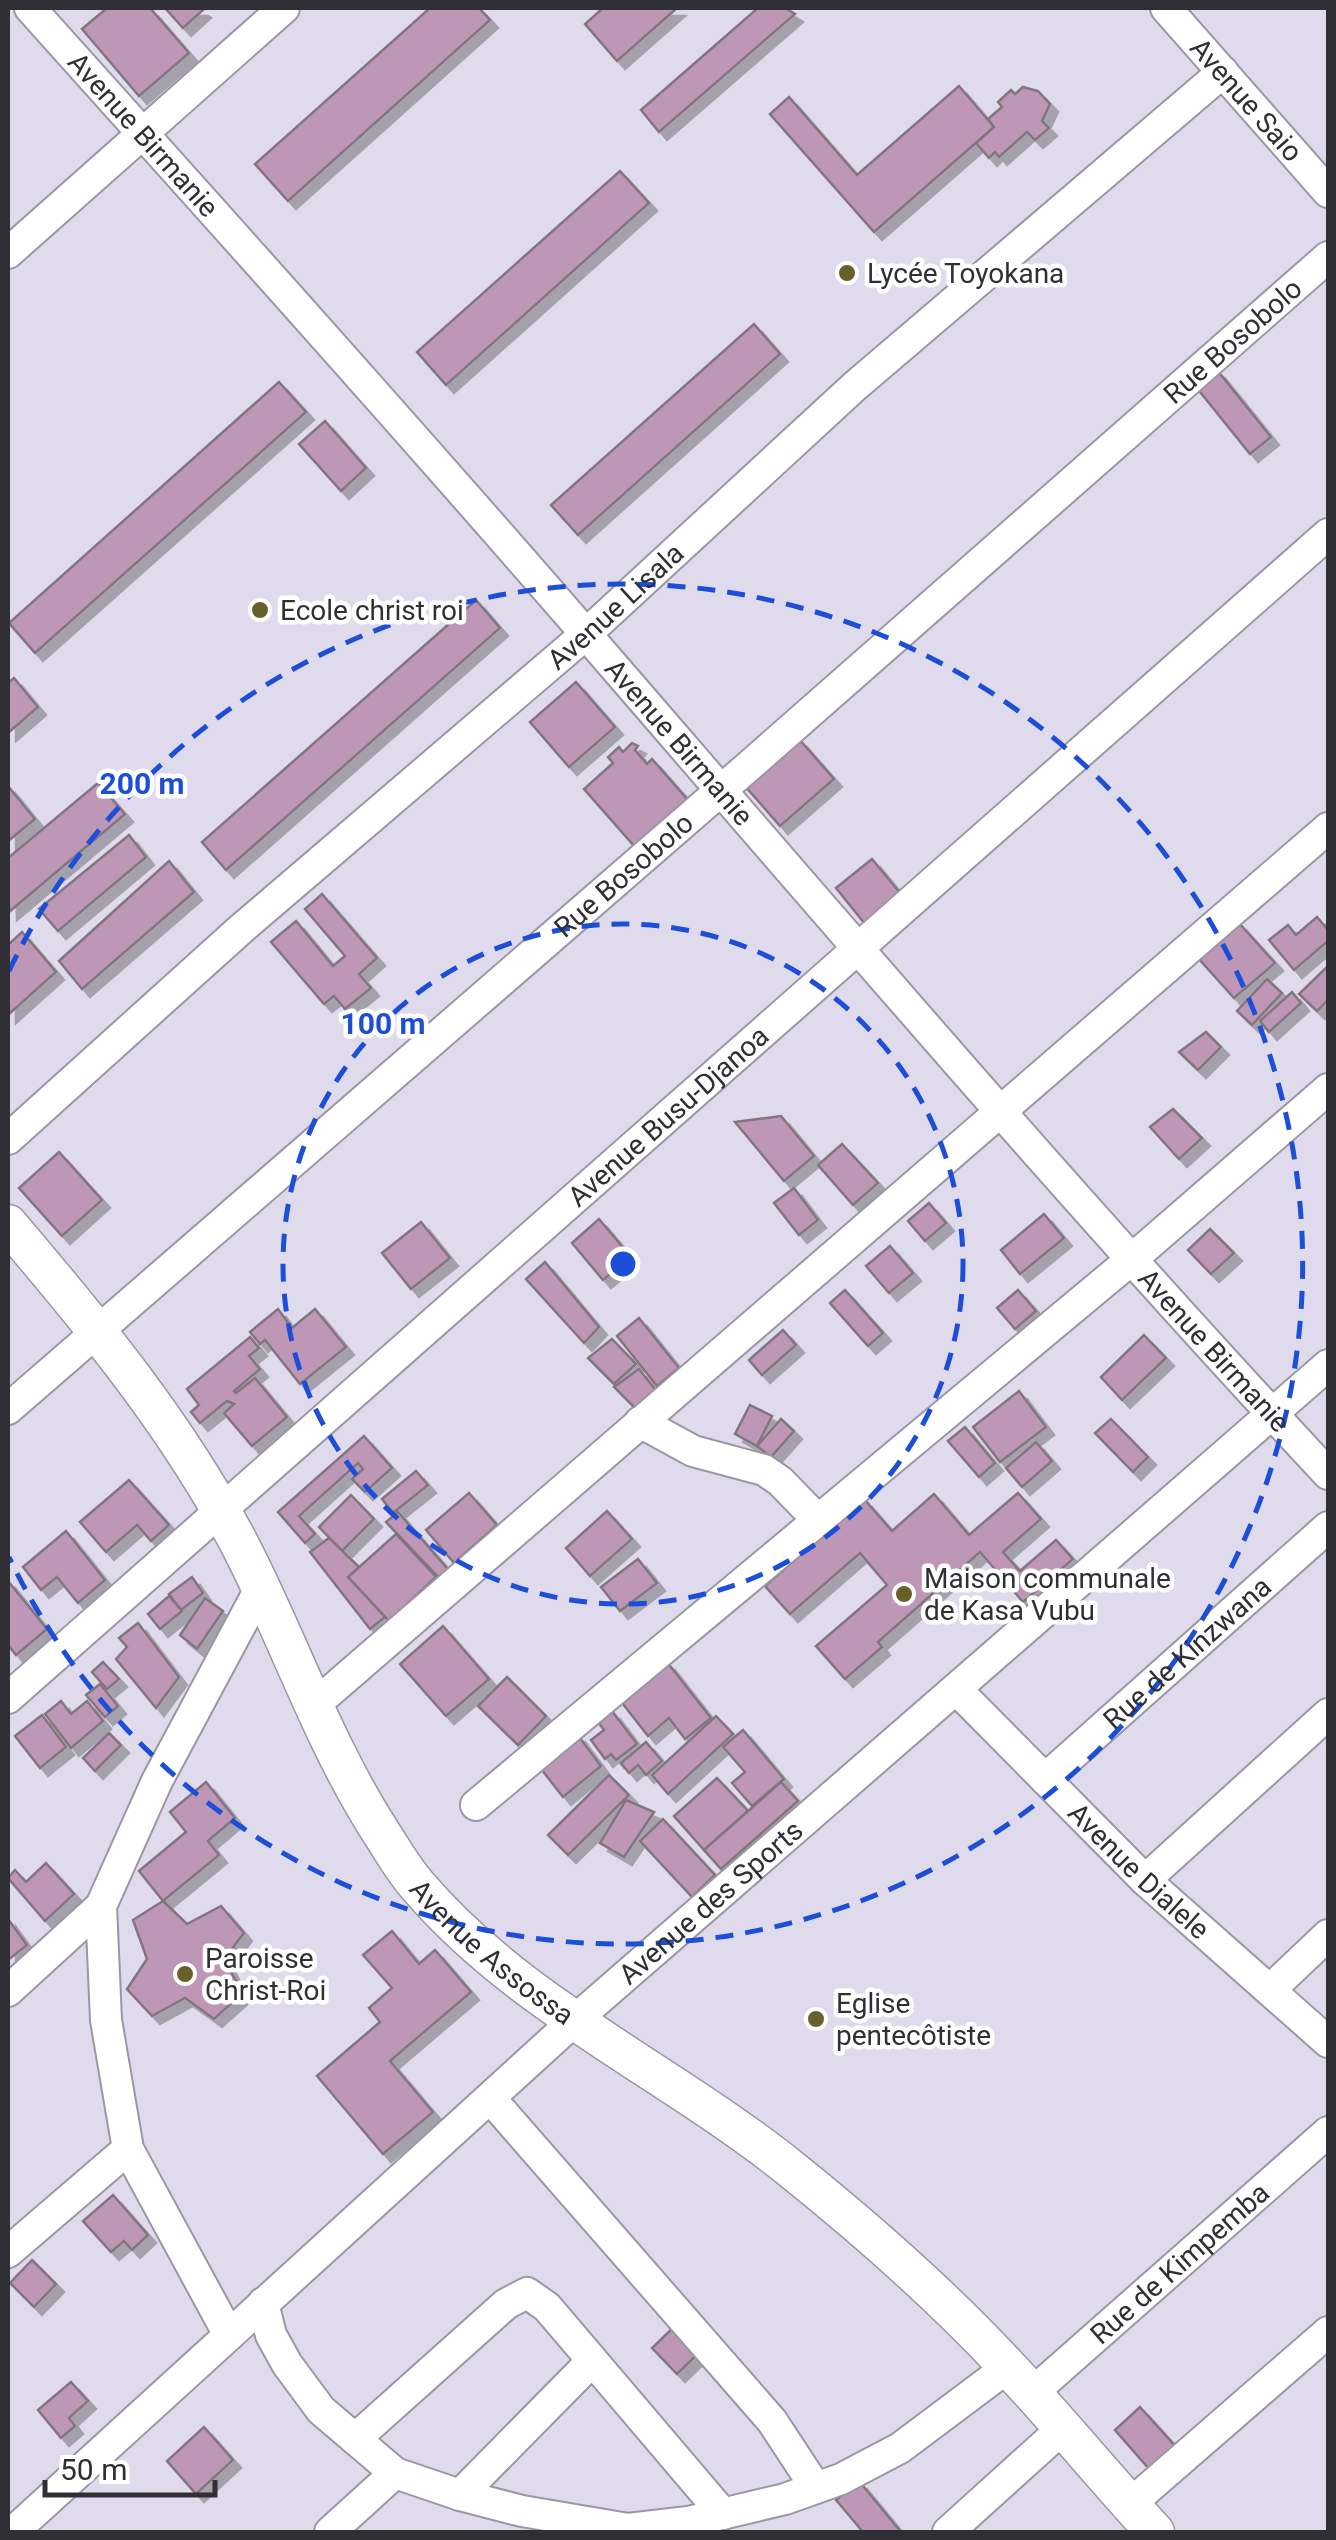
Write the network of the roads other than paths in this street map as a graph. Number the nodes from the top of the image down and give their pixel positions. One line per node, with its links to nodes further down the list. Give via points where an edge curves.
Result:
1 (30, 8): 5 (street, Avenue Birmanie)
2 (284, 8): 5 (street)
3 (1166, 8): 4 (street, Avenue Saio)
4 (1222, 72): 6 (street, Avenue Saio); 10 (street, Avenue Lisala, via 855,386)
5 (142, 132): 7 (street); 10 (street, Avenue Birmanie)
6 (1328, 192)
7 (8, 253)
8 (1328, 257): 11 (street, Rue Bosobolo)
9 (1328, 534): 13 (street, Avenue Busu-Djanoa)
10 (586, 634): 11 (street, Avenue Birmanie); 16 (street, Avenue Lisala)
11 (719, 792): 13 (street, Avenue Birmanie); 19 (street, Rue Bosobolo)
12 (1328, 828): 15 (street)
13 (858, 950): 15 (street, Avenue Birmanie); 25 (street, Avenue Busu-Djanoa)
14 (1328, 1089): 18 (street)
15 (1002, 1110): 18 (street, Avenue Birmanie); 23 (street)
16 (8, 1139)
17 (8, 1224): 19 (main road, Avenue Assossa)
18 (1132, 1259): 22 (street, Avenue Birmanie); 26 (street)
19 (97, 1329): 21 (street, Rue Bosobolo); 25 (main road, Avenue Assossa)
20 (1328, 1364): 22 (street, Avenue des Sports)
21 (8, 1410)
22 (1272, 1414): 24 (street, Avenue Birmanie); 29 (street, Avenue des Sports)
23 (640, 1422): 26 (street, via 692,1452 764,1470); 31 (street)
24 (1328, 1474)
25 (220, 1508): 28 (main road, Avenue Assossa); 30 (street, Avenue Busu-Djanoa)
26 (818, 1520): 34 (street)
27 (1328, 1528): 33 (street, Rue de Kinzwana)
28 (261, 1587): 31 (main road, Avenue Assossa); 36 (street, via 157,1781)
29 (956, 1689): 33 (street, Avenue Dialele); 40 (street, Avenue des Sports)
30 (8, 1698)
31 (312, 1707): 40 (main road, Avenue Assossa, via 360,1800 414,1882 474,1943)
32 (1328, 1714): 35 (street)
33 (1045, 1779): 35 (street, Avenue Dialele)
34 (476, 1805)
35 (1145, 1880): 38 (street, Avenue Dialele)
36 (101, 1906): 39 (street); 44 (street, via 106,2020)
37 (1328, 1935): 38 (street)
38 (1271, 1989): 41 (street, Avenue Dialele)
39 (8, 1991)
40 (576, 2020): 42 (street, Avenue des Sports); 50 (main road, Avenue Assossa, via 790,2168 922,2280)
41 (1328, 2042)
42 (490, 2098): 46 (street, Avenue des Sports); 54 (street, via 772,2421)
43 (1328, 2132): 50 (street, Rue de Kimpemba)
44 (128, 2149): 45 (street); 48 (street)
45 (8, 2252)
46 (263, 2302): 48 (street, Avenue des Sports); 52 (street, via 287,2364 321,2410)
47 (1328, 2332): 56 (street)
48 (229, 2335): 59 (street, Avenue des Sports)
49 (591, 2362): 52 (street, via 547,2307 527,2293 506,2304); 55 (street); 57 (street)
50 (1020, 2381): 51 (main road, Avenue Assossa); 54 (street, Rue de Kimpemba)
51 (1062, 2429): 56 (main road, Avenue Assossa); 61 (street)
52 (355, 2439): 53 (street)
53 (395, 2473): 55 (street, Rue de Kimpemba); 60 (street)
54 (816, 2488): 57 (street, Rue de Kimpemba)
55 (460, 2495): 58 (street, Rue de Kimpemba)
56 (1129, 2505): 62 (main road, Avenue Assossa)
57 (723, 2514): 58 (street, Rue de Kimpemba)
58 (626, 2531)
59 (12, 2532)
60 (330, 2532)
61 (948, 2532)
62 (1155, 2532)

